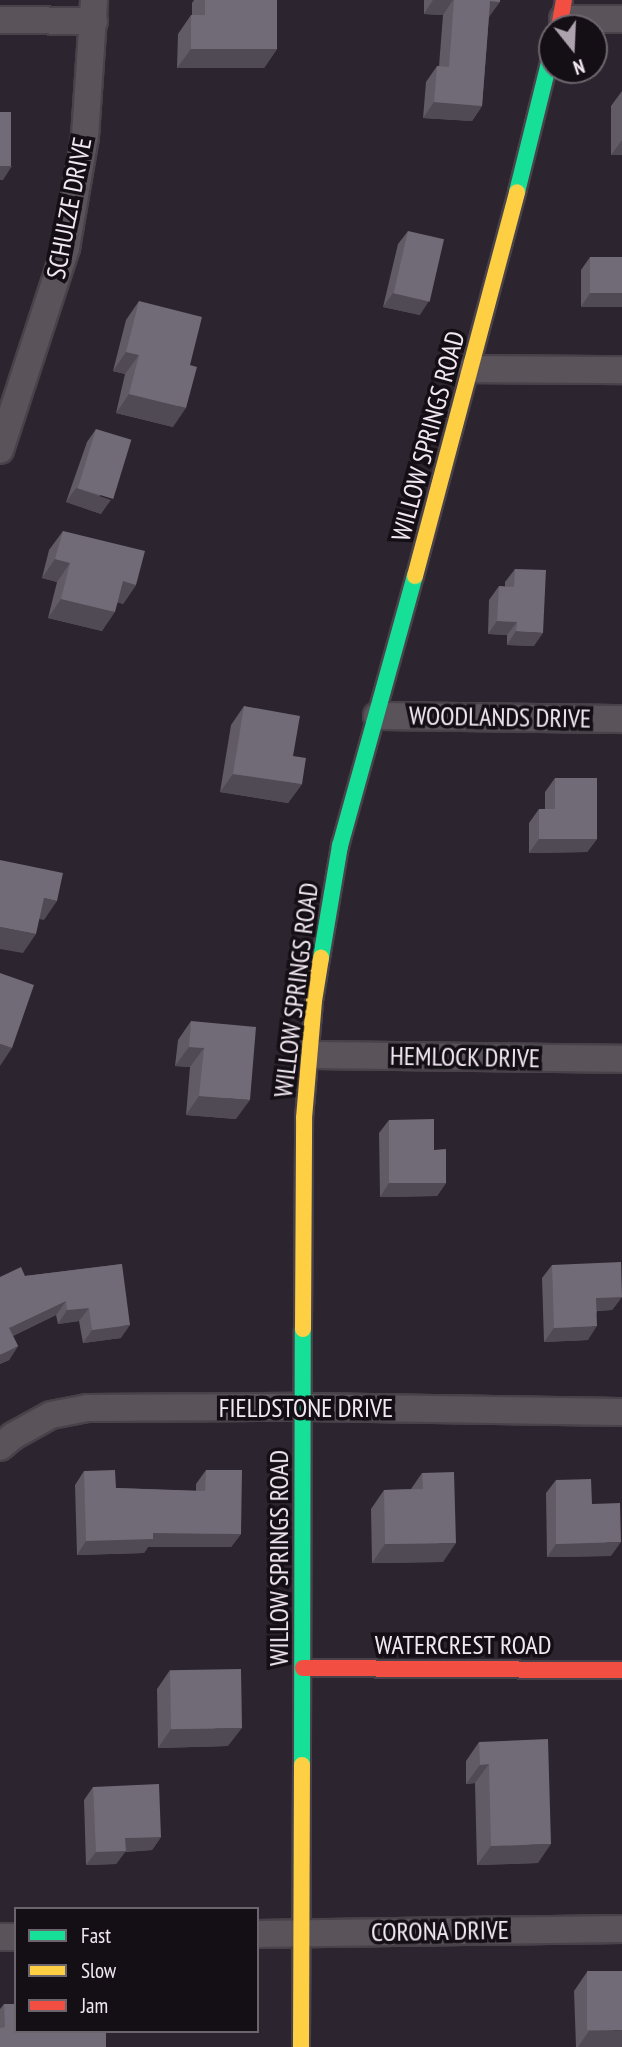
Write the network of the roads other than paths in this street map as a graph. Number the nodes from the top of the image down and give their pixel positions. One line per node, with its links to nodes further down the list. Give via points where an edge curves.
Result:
1 (94, 11): 2 (street); 6 (street, SCHULZE DRIVE, via 85,136 66,248)
2 (0, 20)
3 (544, 84): 4 (street, WILLOW SPRINGS ROAD)
4 (472, 369): 5 (street); 7 (street, WILLOW SPRINGS ROAD)
5 (622, 370)
6 (0, 450)
7 (377, 716): 8 (street, WOODLANDS DRIVE); 9 (street, WILLOW SPRINGS ROAD, via 340,846)
8 (622, 719)
9 (308, 1055): 10 (street, HEMLOCK DRIVE); 11 (street, WILLOW SPRINGS ROAD)
10 (622, 1059)
11 (304, 1407): 12 (street, FIELDSTONE DRIVE); 13 (street, FIELDSTONE DRIVE, via 87,1408 51,1415); 14 (street, WILLOW SPRINGS ROAD)
12 (622, 1412)
13 (0, 1447)
14 (303, 1668): 15 (street, WATERCREST ROAD); 17 (street, WILLOW SPRINGS ROAD)
15 (622, 1670)
16 (622, 1929): 17 (street, CORONA DRIVE)
17 (302, 1933): 18 (street, CORONA DRIVE); 19 (street, WILLOW SPRINGS ROAD)
18 (259, 1934)
19 (301, 2047)

